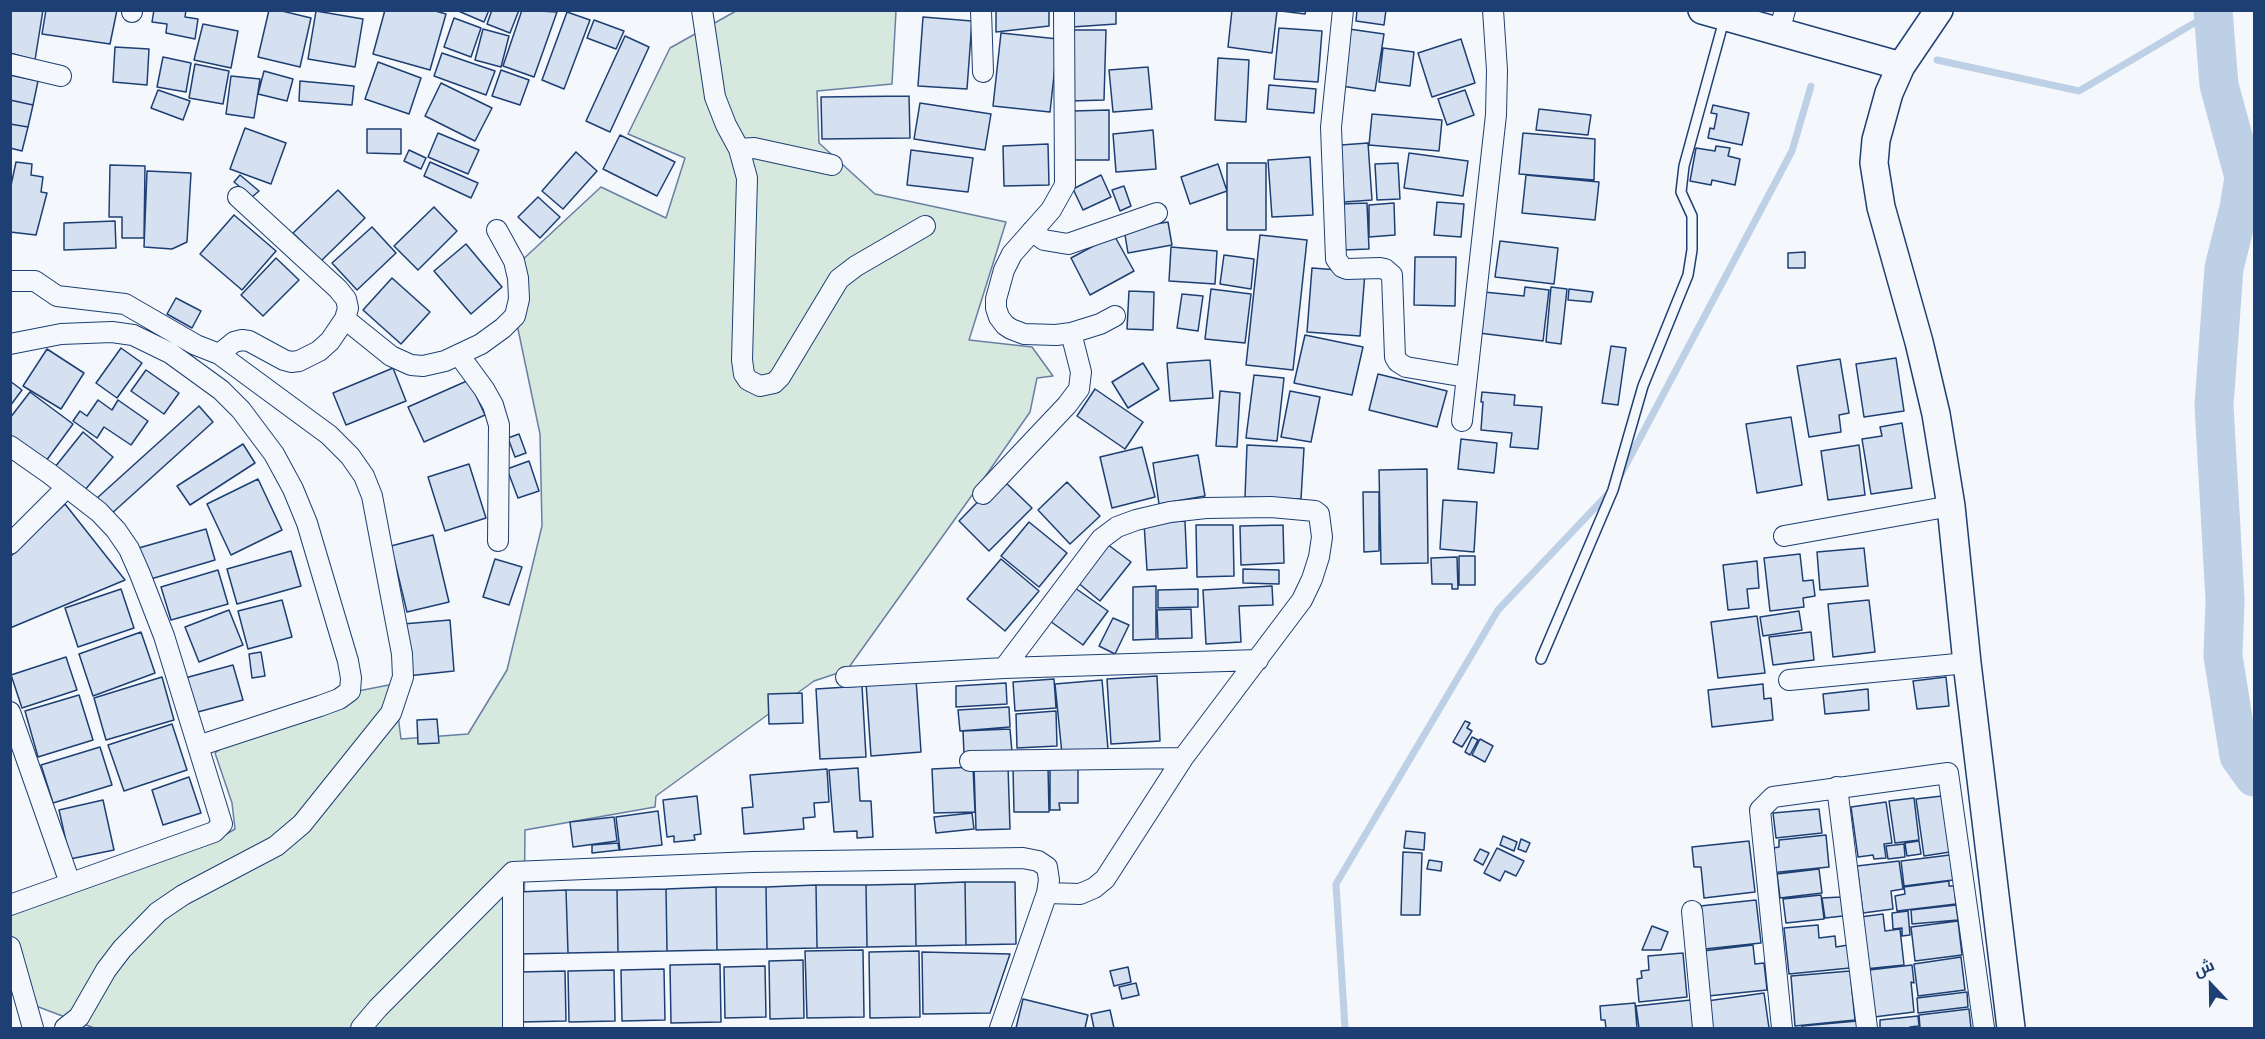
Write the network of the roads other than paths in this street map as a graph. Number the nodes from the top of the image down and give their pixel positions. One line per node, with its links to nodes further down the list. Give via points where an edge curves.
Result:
1 (702, 10): 13 (street, via 715,97)
2 (981, 10): 11 (street)
3 (1064, 10): 19 (street, via 1065,185 1051,210)
4 (1343, 10): 27 (street, via 1331,127 1336,259 1347,269 1380,268 1392,275 1398,363)
5 (1493, 10): 27 (street, via 1496,115)
6 (1939, 10): 10 (street)
7 (1713, 14): 8 (street); 36 (lane, via 1681,192 1692,216 1688,275 1642,386 1613,490)
8 (1782, 21): 10 (street)
9 (10, 64): 12 (street)
10 (1901, 66): 32 (street, via 1876,140 1876,185 1936,414)
11 (982, 72)
12 (61, 76)
13 (739, 149): 14 (street, via 754,148); 17 (street, via 747,178 742,360 744,374 754,384 767,386 780,377 834,286 847,272)
14 (832, 165)
15 (238, 197): 22 (street, via 338,289 346,299)
16 (1157, 213): 19 (street, via 1068,244 1044,240)
17 (925, 226)
18 (497, 230): 26 (street, via 514,261 518,279 515,316 481,344)
19 (1032, 231): 23 (street, via 1004,270 996,299 999,317 1017,333)
20 (10, 281): 25 (street, via 35,281 57,296 125,304)
21 (1115, 316): 23 (street)
22 (345, 319): 25 (street, via 330,341 299,361 284,360 242,340); 26 (street, via 401,362 423,366)
23 (1071, 333): 31 (street, via 1082,372 1078,389)
24 (10, 344): 43 (street, via 61,334 112,332 133,335 170,353 221,390 241,410 274,454 293,489 348,661 350,691 320,706)
25 (219, 354): 54 (street, via 329,435 364,476 378,520 402,654 398,695 391,713 302,824 276,846 158,912 122,949 79,1017)
26 (459, 355): 34 (street, via 484,389 499,425)
27 (1466, 377): 28 (street)
28 (1462, 421)
29 (10, 446): 30 (street)
30 (67, 487): 35 (street); 43 (street, via 99,512 129,549 164,636)
31 (983, 494)
32 (1951, 507): 33 (street); 38 (street)
33 (1784, 536)
34 (498, 541)
35 (10, 544)
36 (1541, 659)
37 (1258, 660): 39 (street); 39 (street, via 1302,600 1312,579 1322,537 1318,512 1271,507 1206,508 1170,512 1117,527 1101,539); 44 (street)
38 (1966, 663): 41 (street); 62 (street)
39 (1004, 668): 40 (street)
40 (846, 677)
41 (1789, 680)
42 (10, 712): 48 (street)
43 (198, 746): 48 (street, via 222,819 219,829)
44 (1183, 758): 45 (street); 49 (street, via 1100,884 1080,894)
45 (970, 761)
46 (1837, 787): 59 (street, via 1773,797 1760,810); 60 (street); 61 (street, via 1948,773)
47 (513, 872): 49 (street, via 753,862 1023,858 1047,867); 55 (street); 56 (street)
48 (70, 883): 50 (street)
49 (1047, 893): 57 (street)
50 (10, 905)
51 (1692, 911): 58 (street)
52 (10, 947): 53 (street)
53 (33, 1029)
54 (65, 1029)
55 (361, 1029)
56 (513, 1029)
57 (1000, 1029)
58 (1702, 1029)
59 (1782, 1029)
60 (1867, 1029)
61 (1984, 1029)
62 (2011, 1029)

